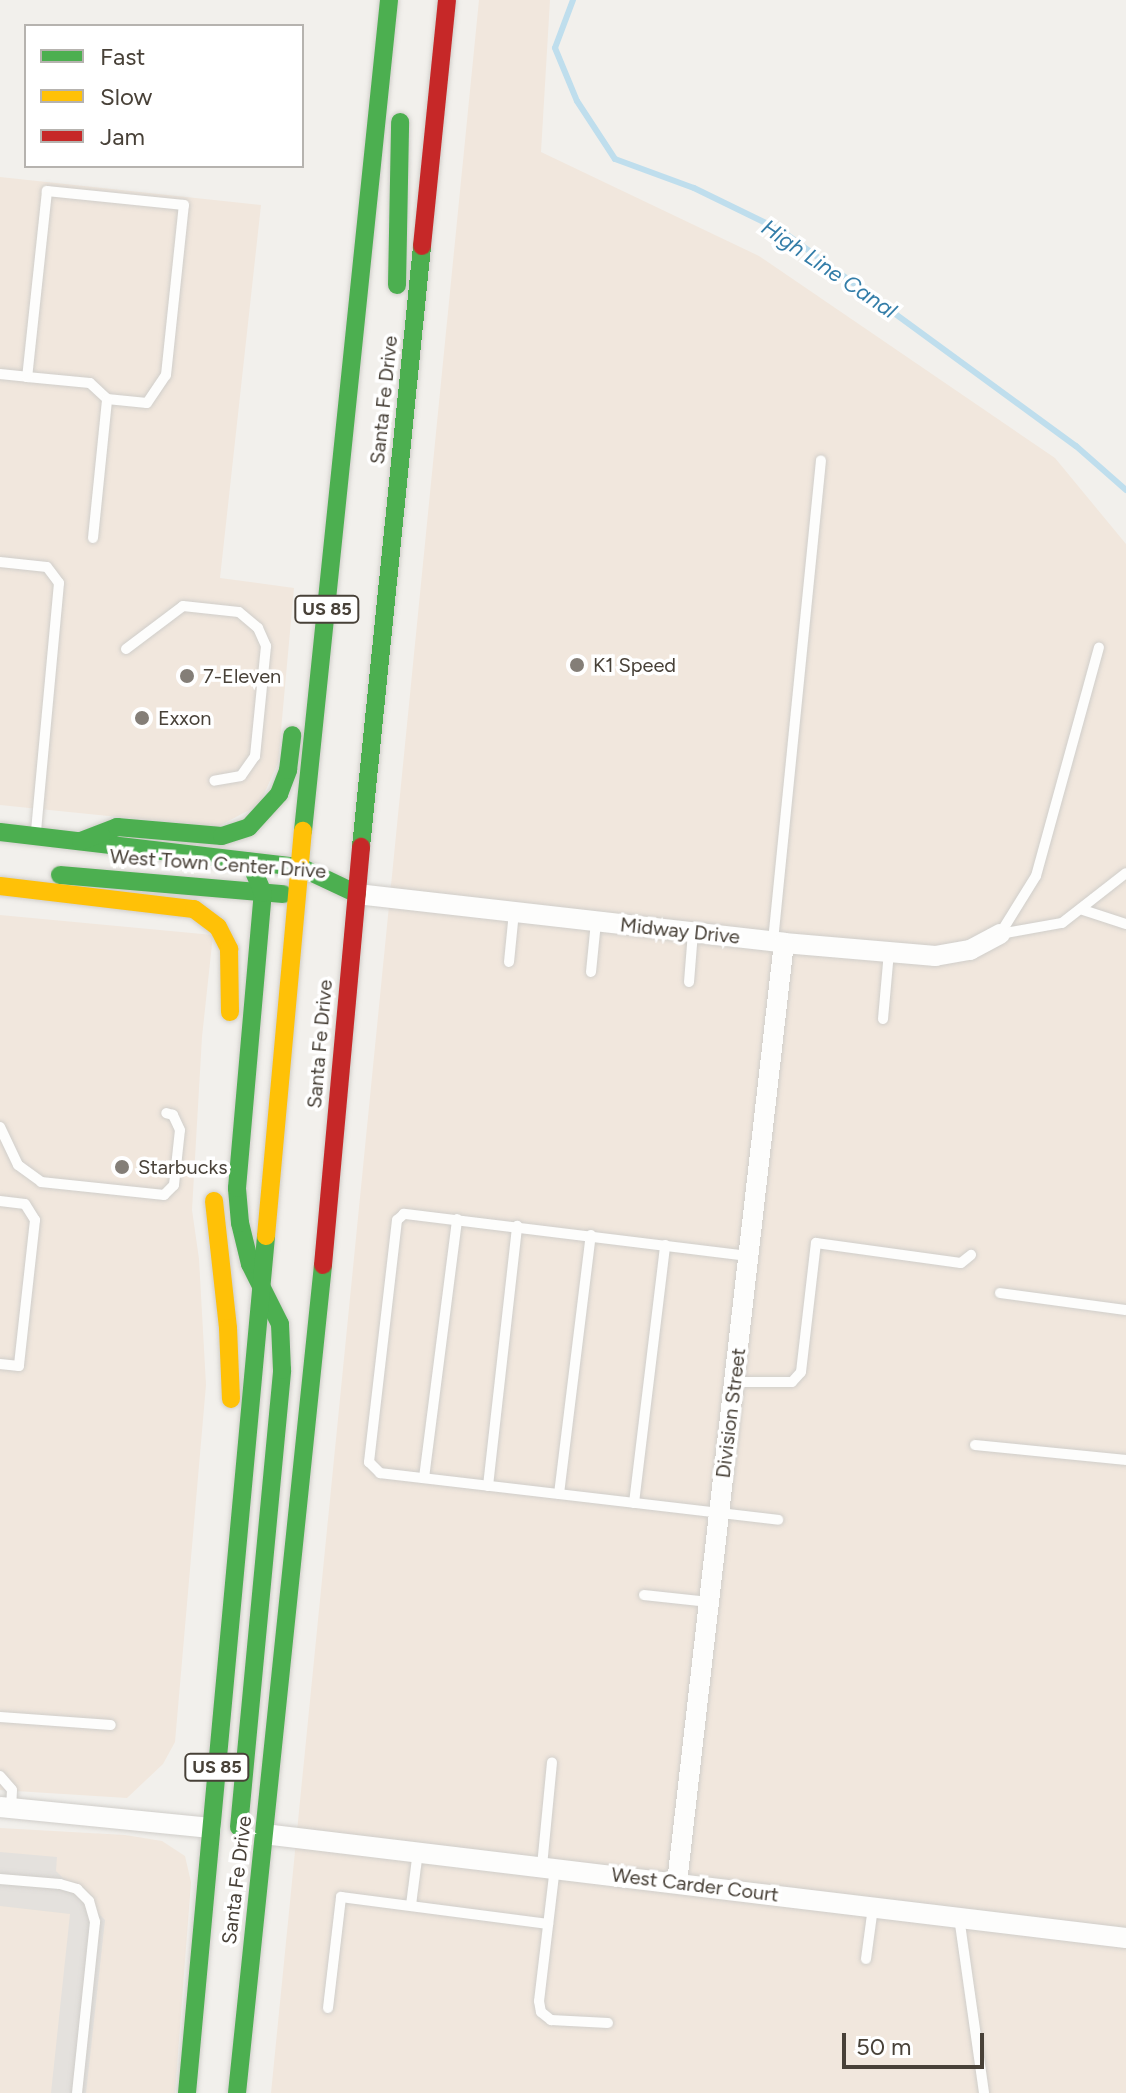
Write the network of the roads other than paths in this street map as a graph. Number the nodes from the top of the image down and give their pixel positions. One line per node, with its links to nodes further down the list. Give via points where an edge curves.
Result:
1 (389, 0): 4 (main road, Santa Fe Drive / US 85)
2 (447, 0): 5 (main road, Santa Fe Drive / US 85)
3 (401, 103): 5 (main road, via 395,268)
4 (353, 352): 9 (main road); 21 (main road, Santa Fe Drive / US 85)
5 (409, 371): 26 (main road, Santa Fe Drive / US 85)
6 (0, 374): 7 (lane)
7 (27, 377): 8 (lane, via 90,383); 8 (lane, via 47,191 184,205 166,375 147,403)
8 (107, 399): 11 (lane)
9 (326, 422)
10 (821, 460): 34 (lane)
11 (93, 538)
12 (0, 562): 18 (lane, via 47,567 59,583)
13 (1099, 648): 33 (lane, via 1036,876)
14 (126, 649): 16 (lane, via 183,606 239,612 258,628 266,646 255,756 241,776)
15 (293, 722): 19 (main road, via 288,770 279,794 249,827 222,836 117,827)
16 (214, 781)
17 (0, 832): 18 (main road, West Town Center Drive)
18 (36, 836): 19 (main road, West Town Center Drive)
19 (81, 841): 20 (main road, West Town Center Drive)
20 (250, 862): 21 (main road, West Town Center Drive); 25 (main road)
21 (300, 867): 26 (main road, West Town Center Drive); 27 (main road, Santa Fe Drive / US 85)
22 (0, 870): 25 (main road, West Town Center Drive)
23 (1126, 873): 28 (lane)
24 (0, 886): 40 (main road, via 194,909 218,927 229,949)
25 (263, 893): 27 (main road, West Town Center Drive); 51 (main road, via 237,1188 240,1223)
26 (357, 894): 27 (main road, West Town Center Drive); 29 (street, Midway Drive); 73 (main road, Santa Fe Drive / US 85, via 313,1381)
27 (298, 895): 51 (main road, Santa Fe Drive / US 85)
28 (1083, 910): 31 (lane); 33 (lane, via 1062,923)
29 (514, 912): 30 (street, Midway Drive); 36 (lane)
30 (596, 922): 32 (street, Midway Drive); 37 (lane)
31 (1126, 924)
32 (693, 932): 34 (street, Midway Drive); 38 (lane)
33 (1000, 934): 35 (street, Midway Drive, via 970,950 935,956)
34 (778, 942): 35 (street, Midway Drive); 50 (street, Division Street)
35 (889, 952): 39 (lane)
36 (509, 962)
37 (591, 972)
38 (689, 982)
39 (883, 1019)
40 (228, 1030)
41 (166, 1113): 42 (lane, via 173,1115 180,1130 174,1185 164,1195 41,1182 18,1165)
42 (0, 1127)
43 (215, 1187): 56 (main road, via 230,1397)
44 (0, 1201): 54 (lane, via 25,1204 35,1220 19,1366)
45 (457, 1219): 46 (lane); 59 (lane); 59 (lane, via 409,1213 397,1220 369,1462 380,1473)
46 (517, 1226): 47 (lane); 60 (lane)
47 (591, 1235): 48 (lane); 61 (lane)
48 (665, 1245): 50 (lane); 62 (lane)
49 (971, 1255): 55 (lane, via 961,1263 816,1243 801,1372 792,1382)
50 (748, 1256): 55 (street, Division Street)
51 (260, 1287): 56 (main road, Santa Fe Drive / US 85); 74 (main road, via 280,1324 282,1370)
52 (1000, 1293): 53 (lane)
53 (1126, 1310)
54 (0, 1364)
55 (734, 1382): 63 (street, Division Street)
56 (248, 1441): 72 (main road, Santa Fe Drive / US 85)
57 (975, 1445): 58 (lane)
58 (1126, 1460)
59 (424, 1478): 60 (lane)
60 (488, 1486): 61 (lane)
61 (559, 1494): 62 (lane)
62 (634, 1503): 63 (lane)
63 (719, 1513): 64 (lane); 66 (street, Division Street)
64 (778, 1520)
65 (644, 1595): 66 (lane)
66 (709, 1602): 78 (street, Division Street)
67 (0, 1717): 68 (lane)
68 (111, 1725)
69 (552, 1762): 76 (lane)
70 (0, 1776): 71 (lane, via 12,1790)
71 (5, 1808): 72 (street)
72 (211, 1828): 88 (main road, Santa Fe Drive / US 85)
73 (264, 1834): 75 (street, West Carder Court); 89 (main road, Santa Fe Drive / US 85)
74 (238, 1842)
75 (418, 1851): 76 (street, West Carder Court); 79 (lane)
76 (548, 1867): 78 (street, West Carder Court); 82 (lane)
77 (0, 1879): 87 (lane, via 60,1884 77,1889 89,1901 95,1922)
78 (677, 1883): 80 (street, West Carder Court)
79 (411, 1905): 82 (lane); 85 (lane, via 341,1897)
80 (873, 1907): 81 (street, West Carder Court); 84 (lane)
81 (959, 1917): 83 (street, West Carder Court); 90 (lane)
82 (548, 1924): 86 (lane, via 541,2012 551,2020)
83 (1126, 1938)
84 (866, 1959)
85 (328, 2008)
86 (608, 2023)
87 (77, 2093)
88 (187, 2093)
89 (237, 2093)
90 (984, 2093)

